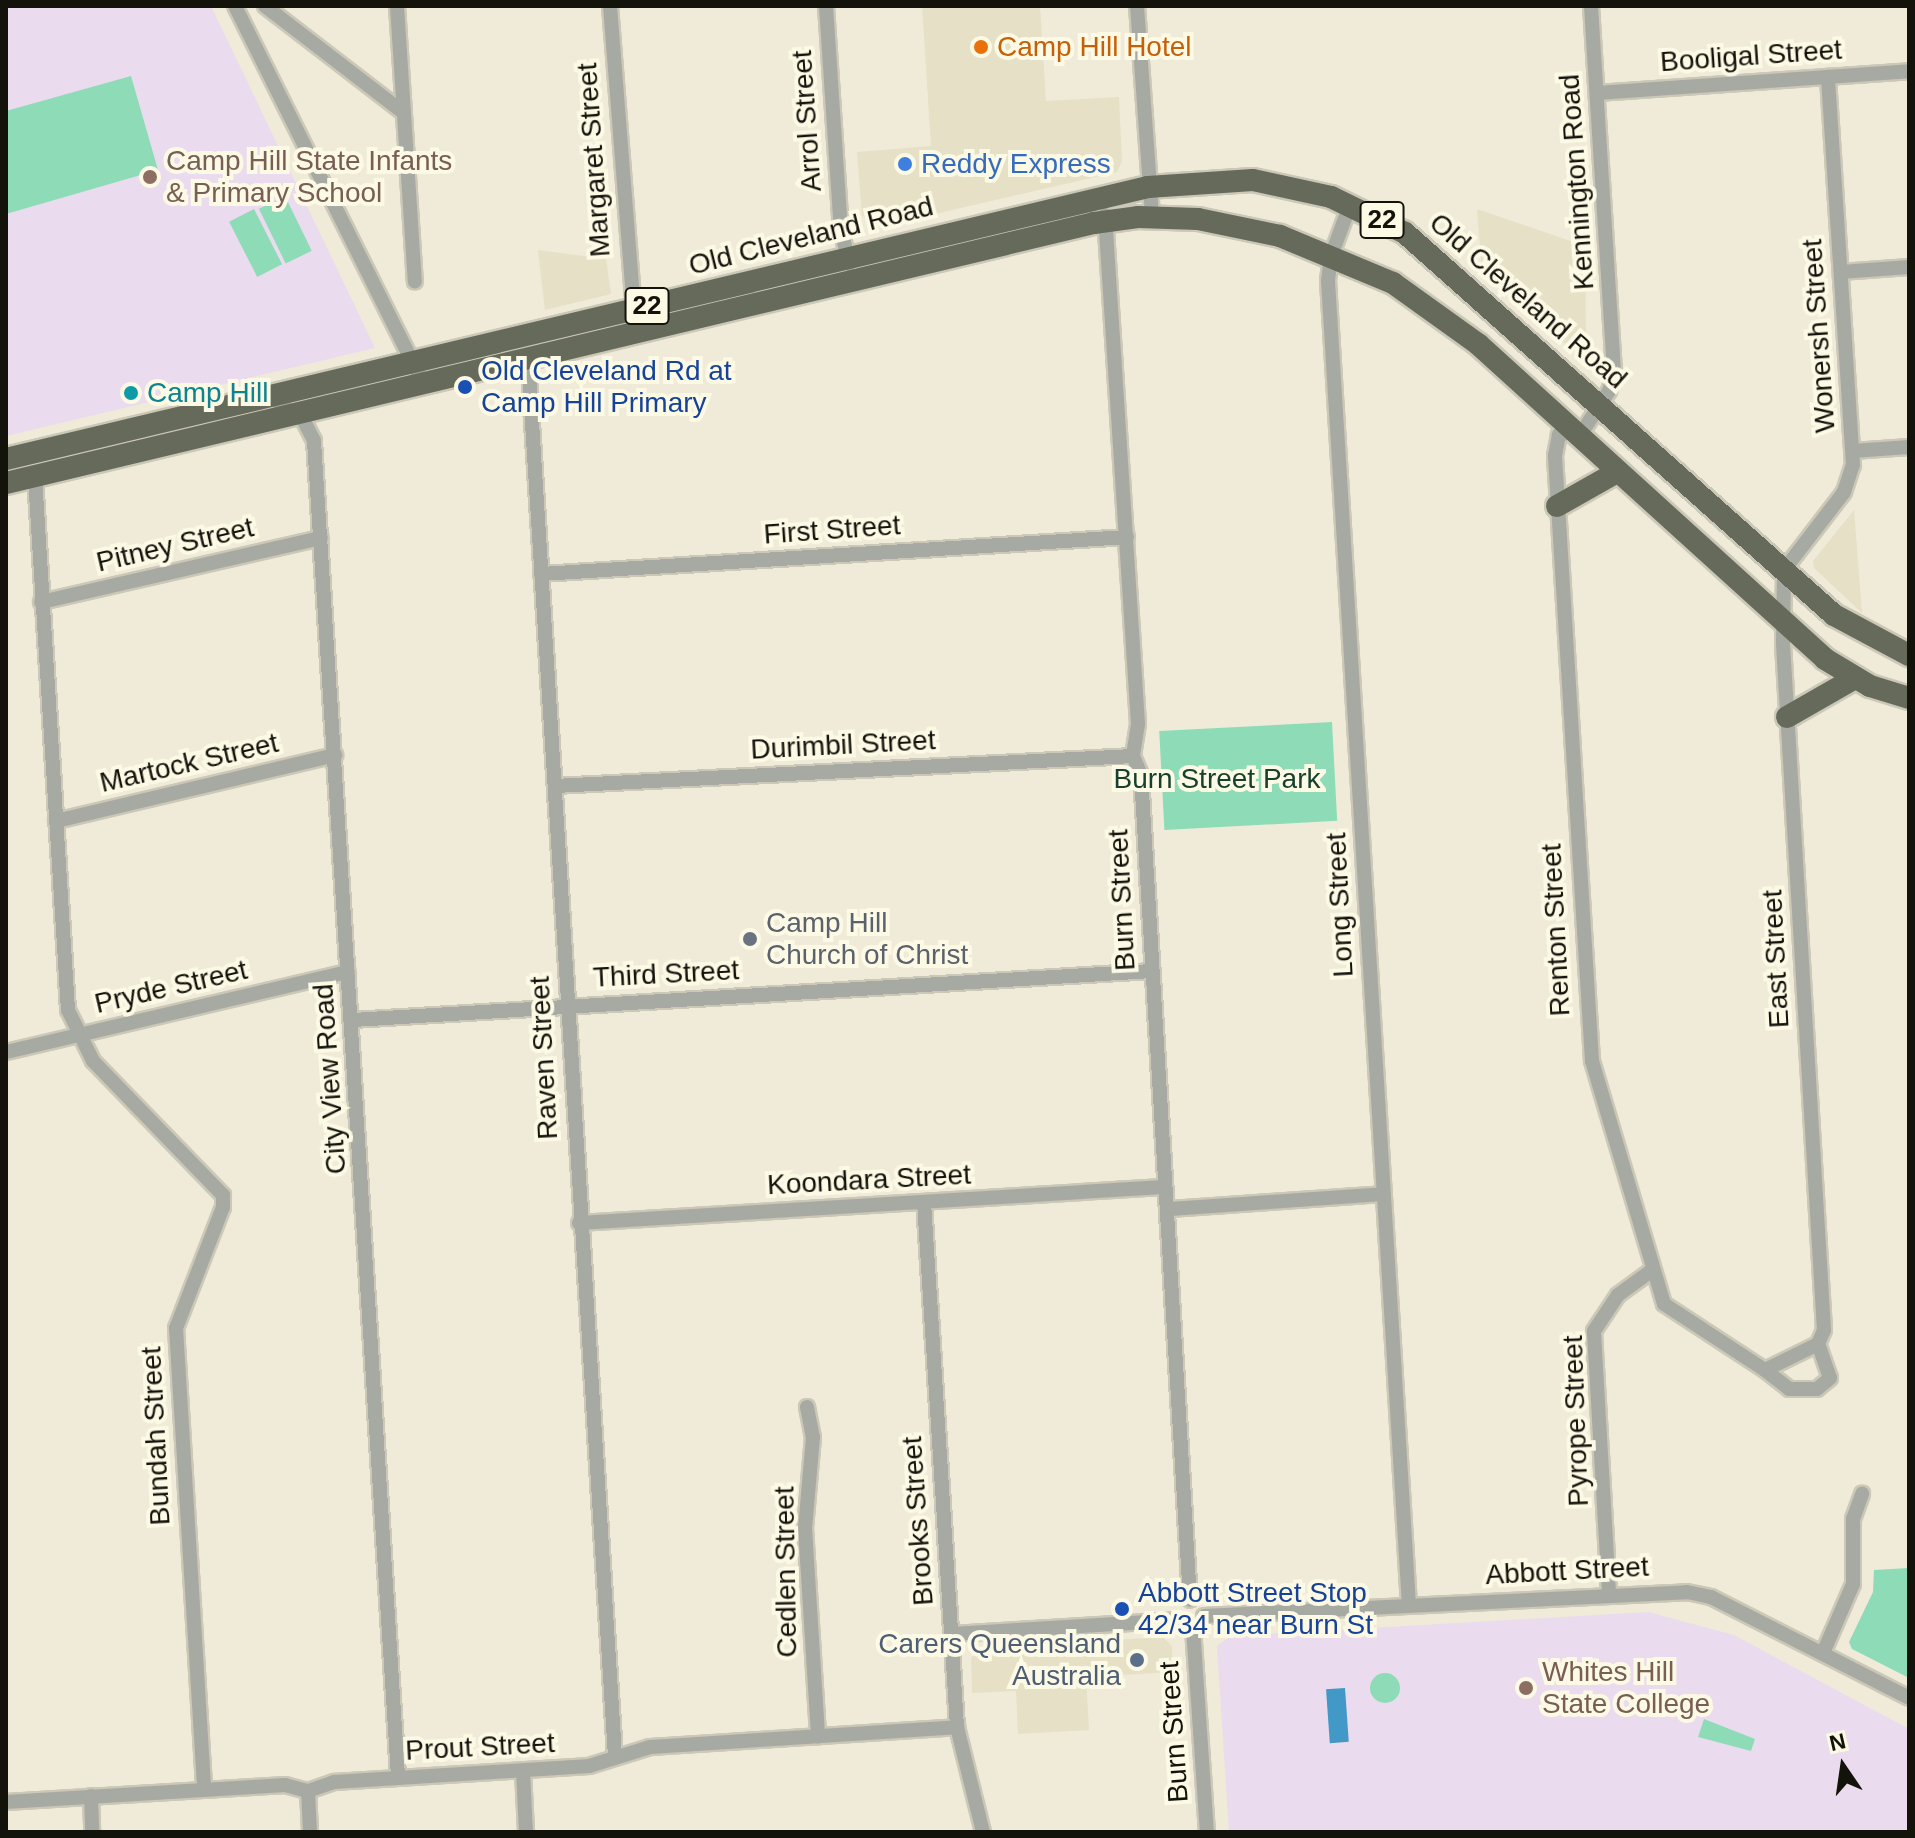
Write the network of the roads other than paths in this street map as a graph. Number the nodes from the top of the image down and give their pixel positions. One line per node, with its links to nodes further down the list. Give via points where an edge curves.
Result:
1 (254, 6): 8 (street)
2 (265, 6): 12 (street)
3 (397, 6): 12 (street)
4 (610, 6): 23 (street, Margaret Street)
5 (826, 6): 20 (street, Arrol Street, via 841,229)
6 (1137, 6): 13 (street)
7 (1591, 6): 11 (street, Kennington Road)
8 (237, 9): 25 (street)
9 (1909, 71): 10 (street, Booligal Street)
10 (1828, 77): 11 (street, Booligal Street); 21 (street, Wonersh Street)
11 (1597, 93): 28 (street, Kennington Road, via 1614,366)
12 (404, 113): 22 (street)
13 (1148, 187): 14 (highway, Old Cleveland Road / 22); 15 (highway, Old Cleveland Road / 22, via 1253,180); 16 (street)
14 (1104, 197): 17 (street, Burn Street); 20 (highway, Old Cleveland Road / 22)
15 (1350, 205): 18 (street, Long Street); 28 (highway, Old Cleveland Road / 22, via 1405,233)
16 (1152, 217): 17 (highway, Old Cleveland Road / 22); 18 (highway, Old Cleveland Road / 22, via 1256,229)
17 (1105, 221): 20 (highway, Old Cleveland Road / 22); 38 (street, Burn Street)
18 (1331, 256): 30 (highway, Old Cleveland Road / 22, via 1393,283 1431,308); 59 (street, Long Street, via 1328,281)
19 (1909, 267): 21 (street)
20 (850, 269): 23 (highway, Old Cleveland Road / 22); 24 (highway, Old Cleveland Road / 22)
21 (1841, 272): 32 (street, Wonersh Street)
22 (415, 281)
23 (634, 309): 25 (highway, Old Cleveland Road / 22)
24 (528, 358): 26 (highway, Old Cleveland Road / 22); 41 (street, Raven Street)
25 (412, 362): 26 (street); 27 (highway, Old Cleveland Road / 22)
26 (423, 383): 29 (highway, Old Cleveland Road / 22)
27 (270, 396): 29 (street, City View Road); 33 (highway, Old Cleveland Road / 22)
28 (1601, 405): 30 (street, Kennington Road, via 1584,429); 40 (highway, Old Cleveland Road / 22)
29 (297, 414): 35 (highway, Old Cleveland Road / 22); 39 (street, City View Road, via 314,441)
30 (1572, 431): 34 (highway, Old Cleveland Road / 22); 37 (street, Renton Street, via 1559,435 1555,449)
31 (1909, 447): 32 (street)
32 (1853, 451): 40 (street, Wonersh Street, via 1844,492)
33 (6, 459)
34 (1617, 472): 37 (highway); 43 (highway, Old Cleveland Road / 22)
35 (35, 477): 36 (highway, Old Cleveland Road / 22); 42 (street, Bundah Street)
36 (6, 483)
37 (1557, 506): 63 (street, Renton Street, via 1590,1050)
38 (1127, 537): 41 (street, First Street); 49 (street, Burn Street, via 1138,724)
39 (321, 538): 42 (street, Pitney Street); 48 (street, City View Road)
40 (1784, 570): 43 (street, East Street); 44 (highway, Old Cleveland Road / 22, via 1834,615)
41 (541, 574): 50 (street, Raven Street)
42 (41, 602): 51 (street, Bundah Street)
43 (1784, 623): 45 (highway, Old Cleveland Road / 22); 47 (street, East Street)
44 (1909, 655)
45 (1855, 678): 46 (highway, Old Cleveland Road / 22); 47 (highway)
46 (1909, 698)
47 (1787, 717): 64 (street, East Street, via 1824,1330)
48 (335, 755): 51 (street, Martock Street); 53 (street, City View Road)
49 (1133, 756): 50 (street, Durimbil Street); 52 (street, Burn Street, via 1141,775)
50 (555, 786): 54 (street, Raven Street)
51 (56, 821): 56 (street, Bundah Street, via 68,1010)
52 (1152, 971): 54 (street, Third Street); 58 (street, Burn Street)
53 (348, 972): 55 (street, City View Road); 56 (street, Pryde Street)
54 (567, 1007): 55 (street); 62 (street, Raven Street)
55 (353, 1020): 81 (street, City View Road)
56 (79, 1035): 57 (street, Pryde Street); 82 (street, Bundah Street, via 93,1061 223,1195 176,1328)
57 (6, 1052)
58 (1163, 1187): 60 (street, Koondara Street); 61 (street, Burn Street)
59 (1382, 1194): 61 (street); 70 (street, Long Street)
60 (924, 1202): 62 (street, Koondara Street); 74 (street, Brooks Street)
61 (1170, 1209): 69 (street, Burn Street)
62 (579, 1223): 79 (street, Raven Street)
63 (1651, 1271): 65 (street, Renton Street, via 1658,1296 1676,1315); 68 (street, Pyrope Street, via 1618,1295 1594,1331)
64 (1818, 1344): 65 (street); 65 (street, Renton Street, via 1830,1378 1817,1389 1789,1389)
65 (1765, 1370)
66 (807, 1407): 78 (street, Cedlen Street, via 813,1437 805,1528)
67 (1862, 1494): 75 (street, via 1853,1519 1853,1584)
68 (1609, 1593): 70 (street, Abbott Street); 75 (street, Abbott Street, via 1711,1597)
69 (1190, 1600): 71 (street, via 1199,1604); 72 (street, Burn Street, via 1179,1607)
70 (1409, 1606): 71 (street, Abbott Street)
71 (1204, 1616): 73 (street, Burn Street)
72 (1177, 1620): 73 (street, Burn Street); 74 (street)
73 (1193, 1628): 90 (street, Burn Street)
74 (951, 1634): 77 (street, Brooks Street)
75 (1823, 1653): 76 (street, Abbott Street)
76 (1909, 1698)
77 (957, 1727): 78 (street, Prout Street); 89 (street, Brooks Street)
78 (818, 1737): 79 (street, Prout Street, via 650,1747)
79 (615, 1755): 80 (street, Prout Street, via 589,1766)
80 (523, 1771): 81 (street, Prout Street); 88 (street)
81 (398, 1778): 83 (street, Prout Street, via 334,1782)
82 (204, 1789): 83 (street, Prout Street, via 285,1785); 84 (street, Prout Street)
83 (308, 1791): 87 (street)
84 (91, 1796): 85 (street, Prout Street); 86 (street)
85 (6, 1802)
86 (92, 1832)
87 (310, 1832)
88 (526, 1832)
89 (983, 1832)
90 (1207, 1832)

